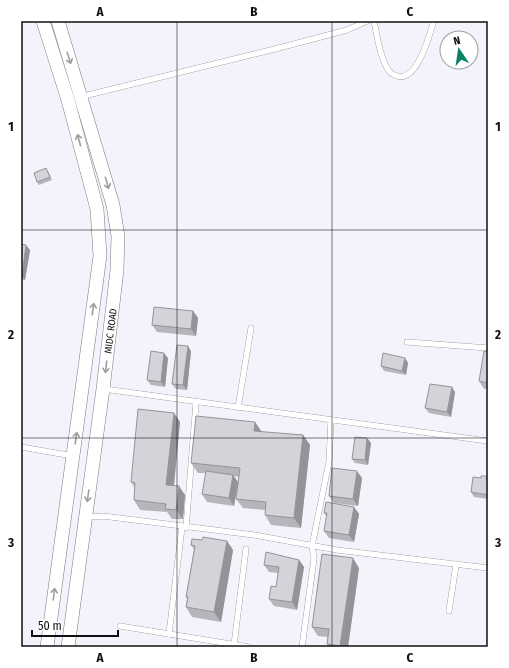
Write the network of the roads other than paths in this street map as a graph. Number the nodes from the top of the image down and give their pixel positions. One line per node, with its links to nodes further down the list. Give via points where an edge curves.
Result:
1 (42, 21): 7 (street, MIDC ROAD)
2 (58, 21): 6 (street, MIDC ROAD, one-way to 6)
3 (367, 21): 6 (lane, via 347,30)
4 (374, 21): 5 (lane, via 385,65 391,74 400,77 409,74 417,66)
5 (434, 21)
6 (82, 97): 7 (lane); 11 (street, MIDC ROAD, one-way to 11, via 113,205 118,236 117,270)
7 (68, 100): 17 (street, MIDC ROAD, one-way to 7, via 100,256 98,209)
8 (251, 328): 13 (lane)
9 (407, 342): 10 (lane)
10 (488, 348)
11 (103, 389): 12 (lane); 18 (street, MIDC ROAD, one-way to 18)
12 (196, 403): 13 (lane); 19 (lane)
13 (238, 408): 14 (lane)
14 (331, 420): 15 (lane); 20 (lane, via 329,462)
15 (488, 441)
16 (21, 447): 17 (lane)
17 (73, 456): 28 (street, MIDC ROAD, one-way to 17)
18 (84, 517): 19 (lane, via 103,516); 29 (street, MIDC ROAD)
19 (184, 528): 20 (lane); 26 (lane)
20 (312, 546): 22 (lane); 31 (lane, via 314,559)
21 (246, 549): 27 (lane)
22 (456, 565): 23 (lane); 24 (lane)
23 (488, 568)
24 (449, 611)
25 (120, 626): 26 (lane)
26 (169, 634): 27 (lane)
27 (234, 644): 30 (lane)
28 (47, 647)
29 (68, 647)
30 (249, 647)
31 (302, 647)

